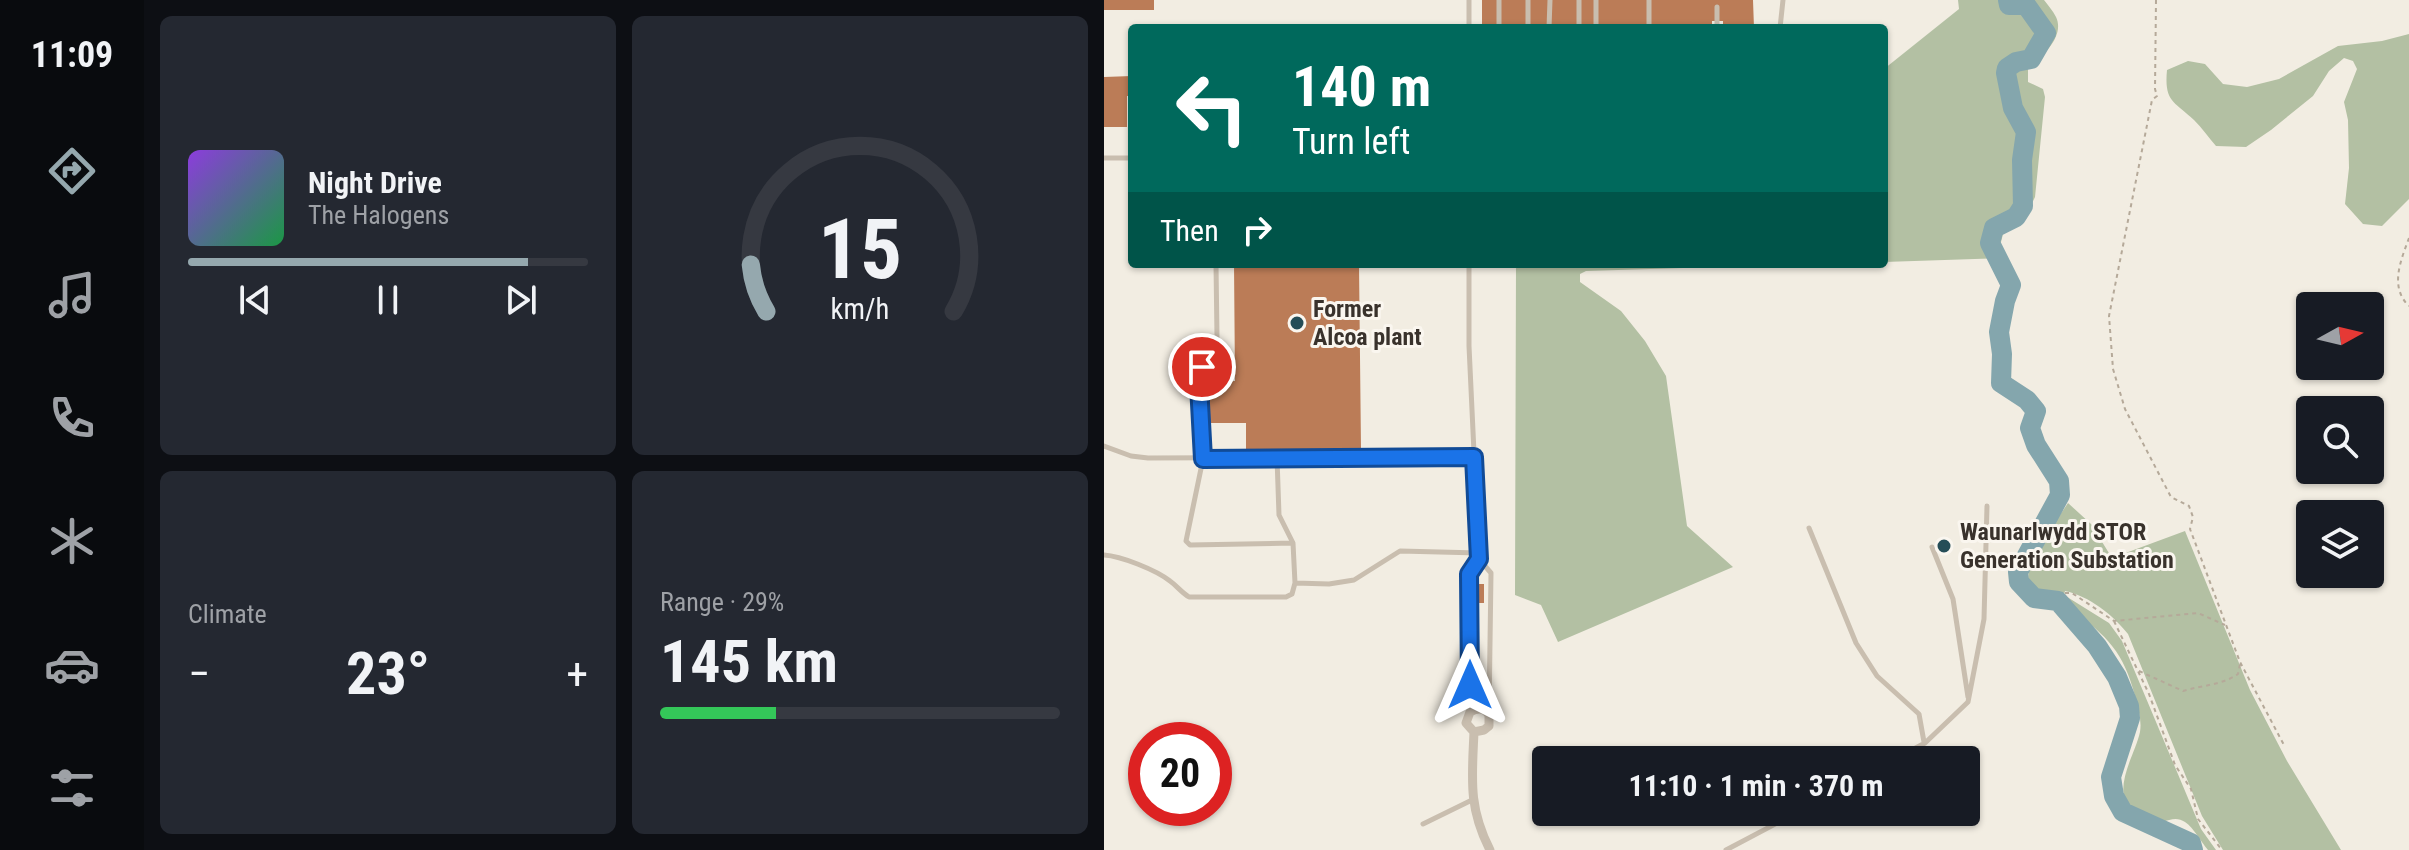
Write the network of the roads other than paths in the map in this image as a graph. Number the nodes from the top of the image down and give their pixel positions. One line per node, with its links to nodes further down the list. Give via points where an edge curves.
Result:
1 (1469, 0): 10 (lane)
2 (1499, 0): 11 (lane)
3 (1528, 0): 12 (lane)
4 (1550, 0): 13 (lane)
5 (1579, 0): 14 (lane)
6 (1596, 0): 15 (lane)
7 (1649, 0): 16 (lane)
8 (1783, 0): 18 (lane)
9 (1717, 7): 17 (lane)
10 (1469, 24)
11 (1499, 24)
12 (1528, 24)
13 (1549, 24)
14 (1579, 24)
15 (1596, 24)
16 (1649, 24)
17 (1717, 24)
18 (1780, 24)
19 (1104, 158): 20 (lane)
20 (1128, 158)
21 (1216, 268): 26 (lane, via 1217,337 1199,385)
22 (1469, 268): 24 (lane)
23 (1104, 446): 26 (lane, via 1131,456)
24 (1474, 457): 25 (lane); 32 (lane)
25 (1277, 458): 26 (lane); 29 (lane, via 1279,515)
26 (1203, 459): 29 (lane, via 1186,535 1190,545)
27 (1987, 506): 34 (lane, via 1984,619)
28 (1809, 528): 38 (lane, via 1856,643 1877,676 1919,714)
29 (1293, 543): 33 (lane)
30 (1932, 547): 34 (lane, via 1953,599)
31 (1104, 555): 33 (lane, via 1138,566 1201,599 1286,597)
32 (1479, 556): 33 (lane, via 1400,551 1354,580); 35 (lane, via 1469,574); 36 (lane, via 1491,573)
33 (1295, 583)
34 (1968, 702): 38 (lane)
35 (1470, 712): 36 (street, via 1481,709); 37 (street, via 1466,723)
36 (1489, 715): 37 (street, via 1486,729)
37 (1474, 732): 40 (street)
38 (1925, 743): 39 (lane)
39 (1919, 746)
40 (1472, 800): 41 (lane); 43 (street)
41 (1423, 824)
42 (1771, 826): 44 (lane)
43 (1490, 850)
44 (1726, 850)

